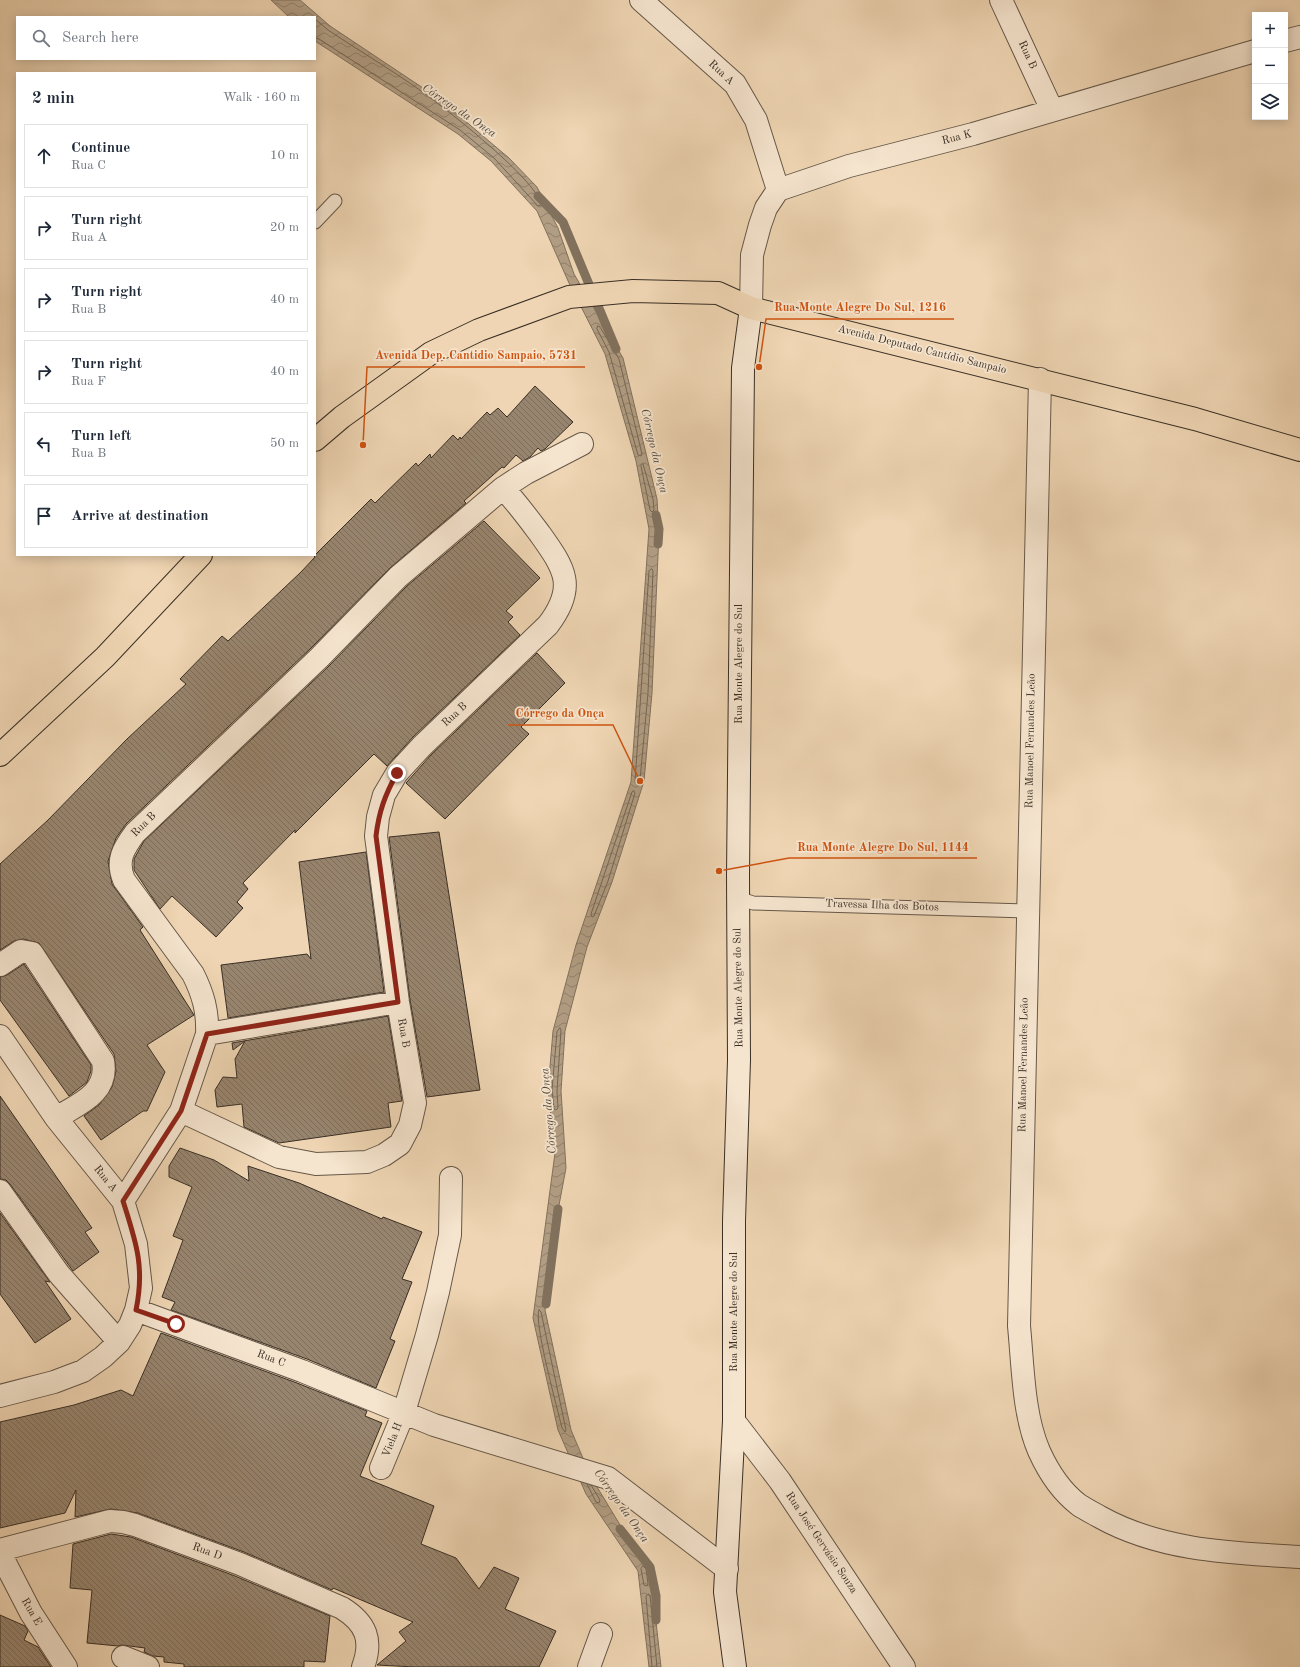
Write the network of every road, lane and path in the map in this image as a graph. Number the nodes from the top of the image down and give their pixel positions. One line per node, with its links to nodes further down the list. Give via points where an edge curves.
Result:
1 (641, 0): 7 (street, Rua A, via 735,84 756,120)
2 (1001, 0): 6 (street, Rua B)
3 (1300, 37): 4 (street)
4 (1288, 40)
5 (1252, 52): 6 (street, Rua K)
6 (1052, 110): 7 (street, Rua K, via 973,134 849,166)
7 (778, 190): 10 (street, via 766,208 752,255)
8 (335, 201): 9 (lane)
9 (316, 221)
10 (752, 308): 11 (main road, Avenida Deputado Cantídio Sampaio); 12 (main road, Avenida Deputado Cantídio Sampaio, via 718,293 633,291 570,297 479,330 431,353 342,417); 18 (street, Rua Monte Alegre do Sul, via 743,368)
11 (1040, 380): 14 (main road, Avenida Deputado Cantídio Sampaio, via 1195,419); 19 (street, Rua Manoel Fernandes Leão)
12 (316, 439)
13 (582, 444): 15 (street, Rua B)
14 (1300, 450)
15 (503, 488): 21 (street, Rua B, via 520,506 560,562 565,579 564,596 558,612 548,625 422,746 397,773 384,795 376,836); 22 (street, Rua B, via 398,577 319,658 135,833 126,846 120,858 120,870 124,880 193,974 206,1006)
16 (200, 556): 17 (main road, via 104,657)
17 (0, 755)
18 (738, 898): 19 (lane, Travessa Ilha dos Botos, via 753,903); 33 (street, Rua Monte Alegre do Sul, via 740,1060 734,1221)
19 (1027, 911): 37 (street, Rua Manoel Fernandes Leão, via 1019,1326 1027,1407 1039,1451 1056,1481 1079,1505 1131,1531 1180,1546 1222,1553)
20 (0, 965): 25 (street, via 21,951 32,953 103,1061 103,1082 96,1092)
21 (398, 1002): 22 (street); 24 (street, Rua B, via 415,1103 410,1125 400,1144 384,1155 367,1162 343,1164 316,1164 279,1157)
22 (207, 1034): 24 (street, Rua B)
23 (0, 1036): 25 (street, Rua A)
24 (181, 1111): 28 (street, Rua B)
25 (56, 1118): 28 (street, Rua A)
26 (452, 1178): 32 (street, via 450,1235 445,1262)
27 (0, 1191): 30 (street, via 59,1274)
28 (123, 1201): 29 (street, Rua A, via 136,1244 140,1268 141,1288)
29 (136, 1310): 30 (street, Rua A, via 130,1326); 32 (street, Rua C, via 302,1371)
30 (119, 1342): 31 (street, Rua A, via 82,1371 54,1382)
31 (0, 1396)
32 (404, 1412): 34 (street, Viela H); 38 (street, Rua C, via 434,1425 604,1477)
33 (734, 1421): 38 (street, Rua Monte Alegre do Sul); 46 (street, Rua José Gervásio Souza, via 780,1481)
34 (381, 1468)
35 (0, 1550): 43 (street, Rua D, via 110,1521 135,1525 240,1564 342,1608 361,1622 366,1632 367,1656)
36 (0, 1553): 41 (street, Rua E, via 31,1613)
37 (1300, 1557)
38 (727, 1569): 45 (street, Rua Monte Alegre do Sul, via 725,1592)
39 (600, 1634): 44 (street)
40 (123, 1657): 42 (street)
41 (66, 1667)
42 (148, 1667)
43 (363, 1667)
44 (589, 1667)
45 (735, 1667)
46 (904, 1667)

